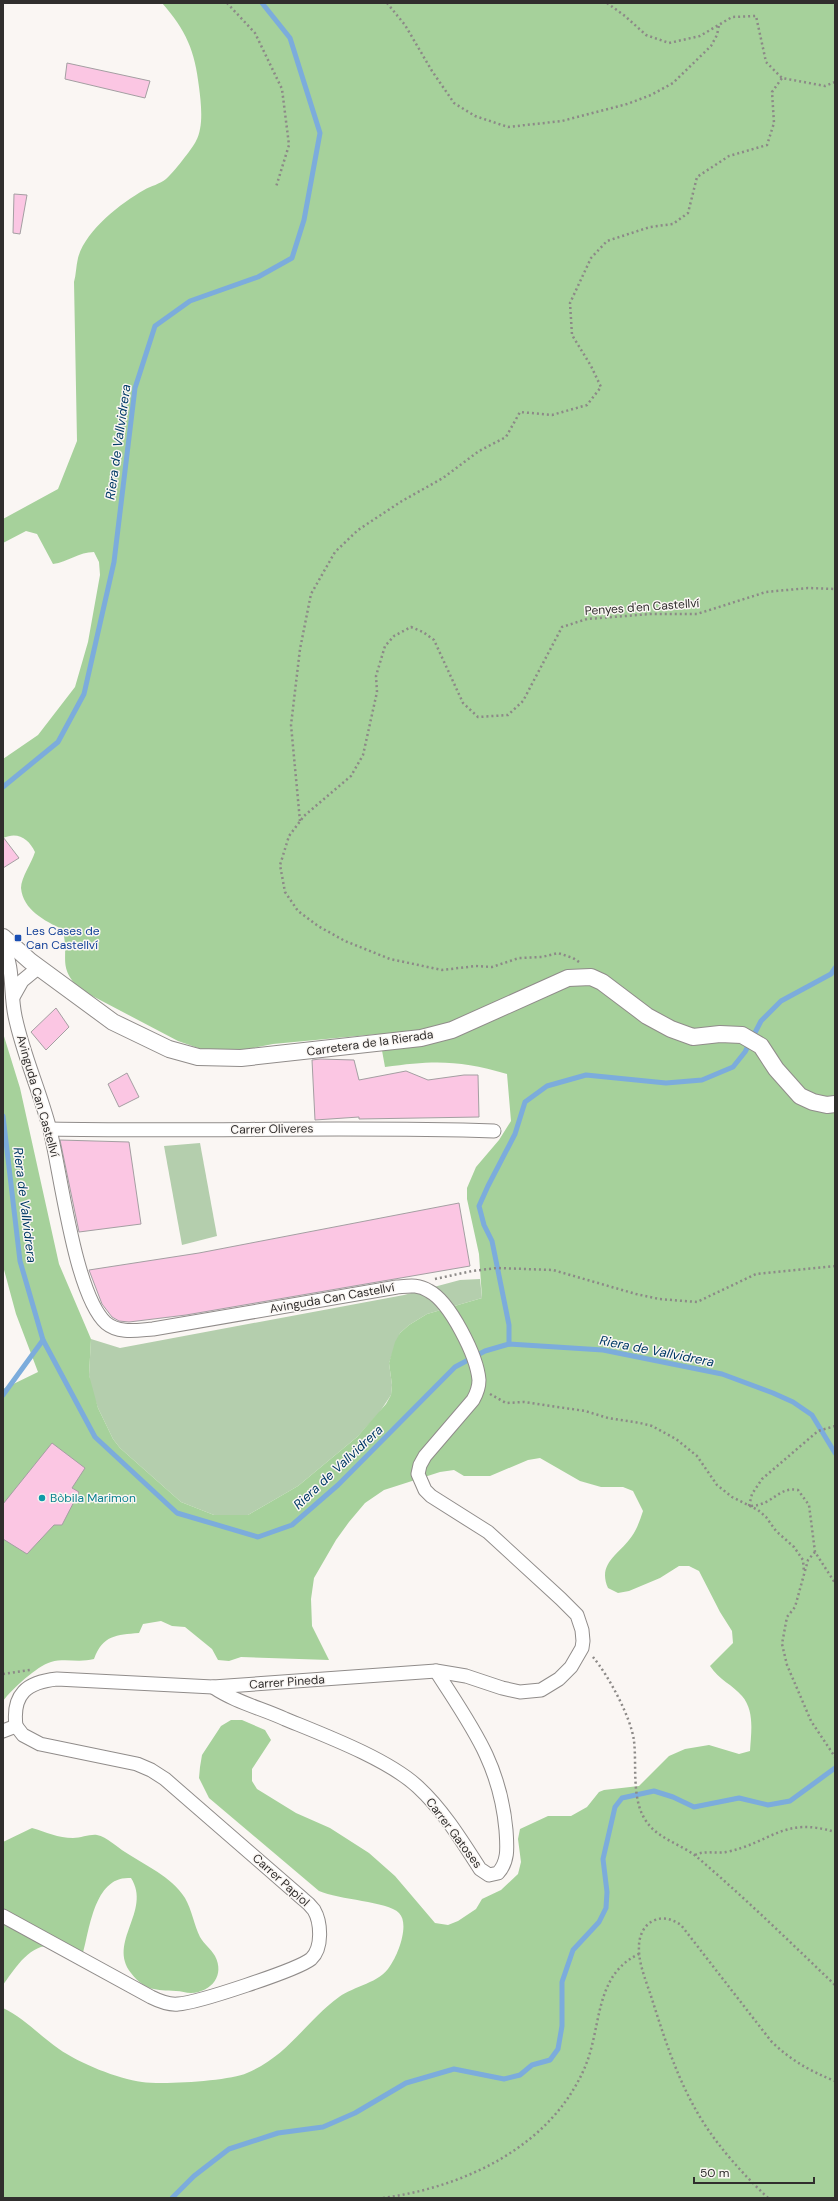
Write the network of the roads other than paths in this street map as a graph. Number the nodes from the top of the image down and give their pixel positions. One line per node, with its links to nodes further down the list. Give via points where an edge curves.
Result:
1 (3, 937): 3 (street, Carretera de la Rierada)
2 (3, 945): 4 (street, Avinguda Can Castellví)
3 (34, 964): 4 (street, via 18,968); 5 (street, via 17,986); 6 (street, Carretera de la Rierada, via 95,1011 127,1030 198,1057 221,1058 287,1054 421,1038 452,1030 568,978 591,977 602,982 647,1016 671,1029 693,1037 742,1035 761,1046 776,1070 800,1096 813,1102)
4 (12, 979): 5 (street, Avinguda Can Castellví)
5 (12, 1000): 7 (street, Avinguda Can Castellví, via 15,1018)
6 (835, 1104)
7 (50, 1129): 8 (street, Carrer Oliveres, via 142,1131 293,1128); 9 (street, Avinguda Can Castellví, via 79,1264 94,1306 100,1316 113,1327 130,1330 153,1329 416,1285 429,1290 440,1299 448,1309 477,1368 478,1390 465,1411 425,1456 418,1474 421,1482 431,1496 488,1532 561,1599 576,1615 582,1630)
8 (494, 1131)
9 (582, 1648): 10 (street, Carrer Pineda, via 571,1667 559,1679 541,1690 531,1692 511,1690 466,1676)
10 (436, 1671): 11 (street, Carrer Pineda); 11 (street, Carrer Gatoses, via 486,1751 500,1790 507,1858 498,1873 489,1875 480,1869 436,1807 417,1786 395,1770 284,1718 228,1697)
11 (213, 1687): 12 (street, Carrer Pineda, via 57,1679 42,1681 27,1687 20,1695 15,1716)
12 (16, 1726): 13 (street); 14 (street, Carrer Papiol, via 23,1735 40,1744 137,1764 165,1779 314,1909 320,1932 312,1958 300,1966 223,1992 177,2004 151,1998)
13 (3, 1732)
14 (3, 1916)

